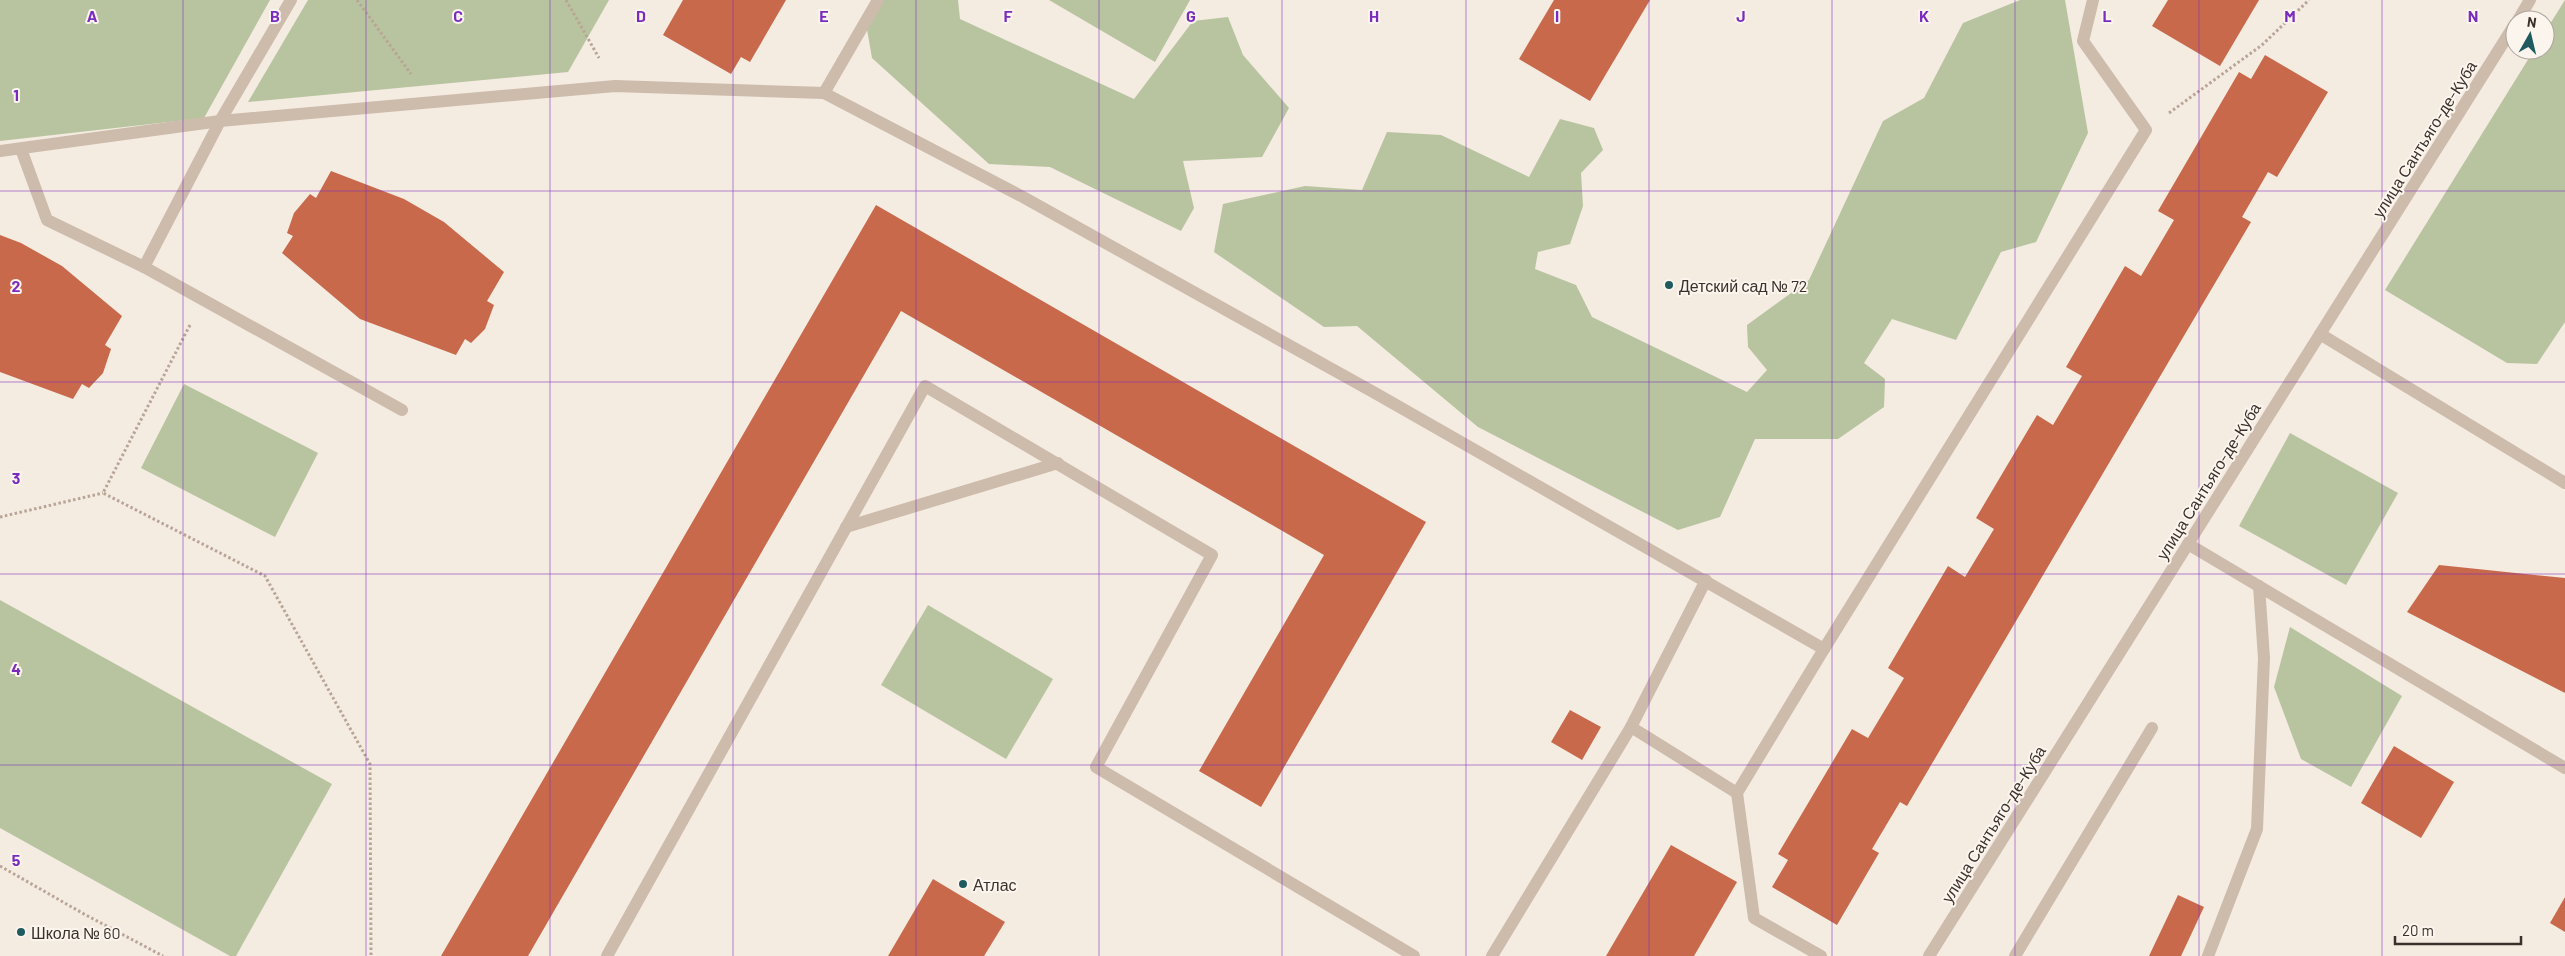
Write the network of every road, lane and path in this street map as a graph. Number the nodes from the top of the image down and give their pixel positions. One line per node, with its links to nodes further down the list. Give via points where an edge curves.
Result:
1 (291, 0): 11 (street)
2 (357, 0): 10 (path)
3 (566, 0): 8 (path)
4 (878, 0): 9 (street)
5 (2093, 0): 12 (street, via 2083,41)
6 (2309, 0): 12 (path, via 2262,45)
7 (2505, 40): 17 (street, улица Сантьяго-де-Куба)
8 (615, 86): 9 (street); 10 (street)
9 (824, 93): 25 (street, via 1023,197)
10 (431, 102): 11 (street)
11 (220, 121): 13 (street); 15 (street)
12 (2146, 130): 27 (street)
13 (21, 149): 14 (street); 15 (street, via 47,220)
14 (0, 151)
15 (144, 267): 16 (street)
16 (203, 300): 18 (street); 21 (path)
17 (2320, 334): 20 (street); 24 (street, улица Сантьяго-де-Куба)
18 (402, 410)
19 (1058, 463): 23 (street); 23 (street, via 925,386); 36 (street, via 1212,555 1096,767)
20 (2565, 483)
21 (103, 493): 22 (path); 34 (path, via 264,576 370,764)
22 (0, 517)
23 (846, 527): 35 (street)
24 (2188, 544): 26 (street); 39 (street, улица Сантьяго-де-Куба)
25 (1706, 580): 27 (street); 28 (street)
26 (2259, 586): 30 (street); 41 (street, via 2264,658 2256,829)
27 (1824, 649): 31 (street)
28 (1631, 727): 31 (street); 37 (street)
29 (2152, 728): 40 (street)
30 (2565, 768)
31 (1737, 794): 38 (street, via 1754,918)
32 (0, 866): 33 (path)
33 (163, 956)
34 (370, 956)
35 (607, 956)
36 (1414, 956)
37 (1492, 956)
38 (1821, 956)
39 (1929, 956)
40 (2014, 956)
41 (2208, 956)

